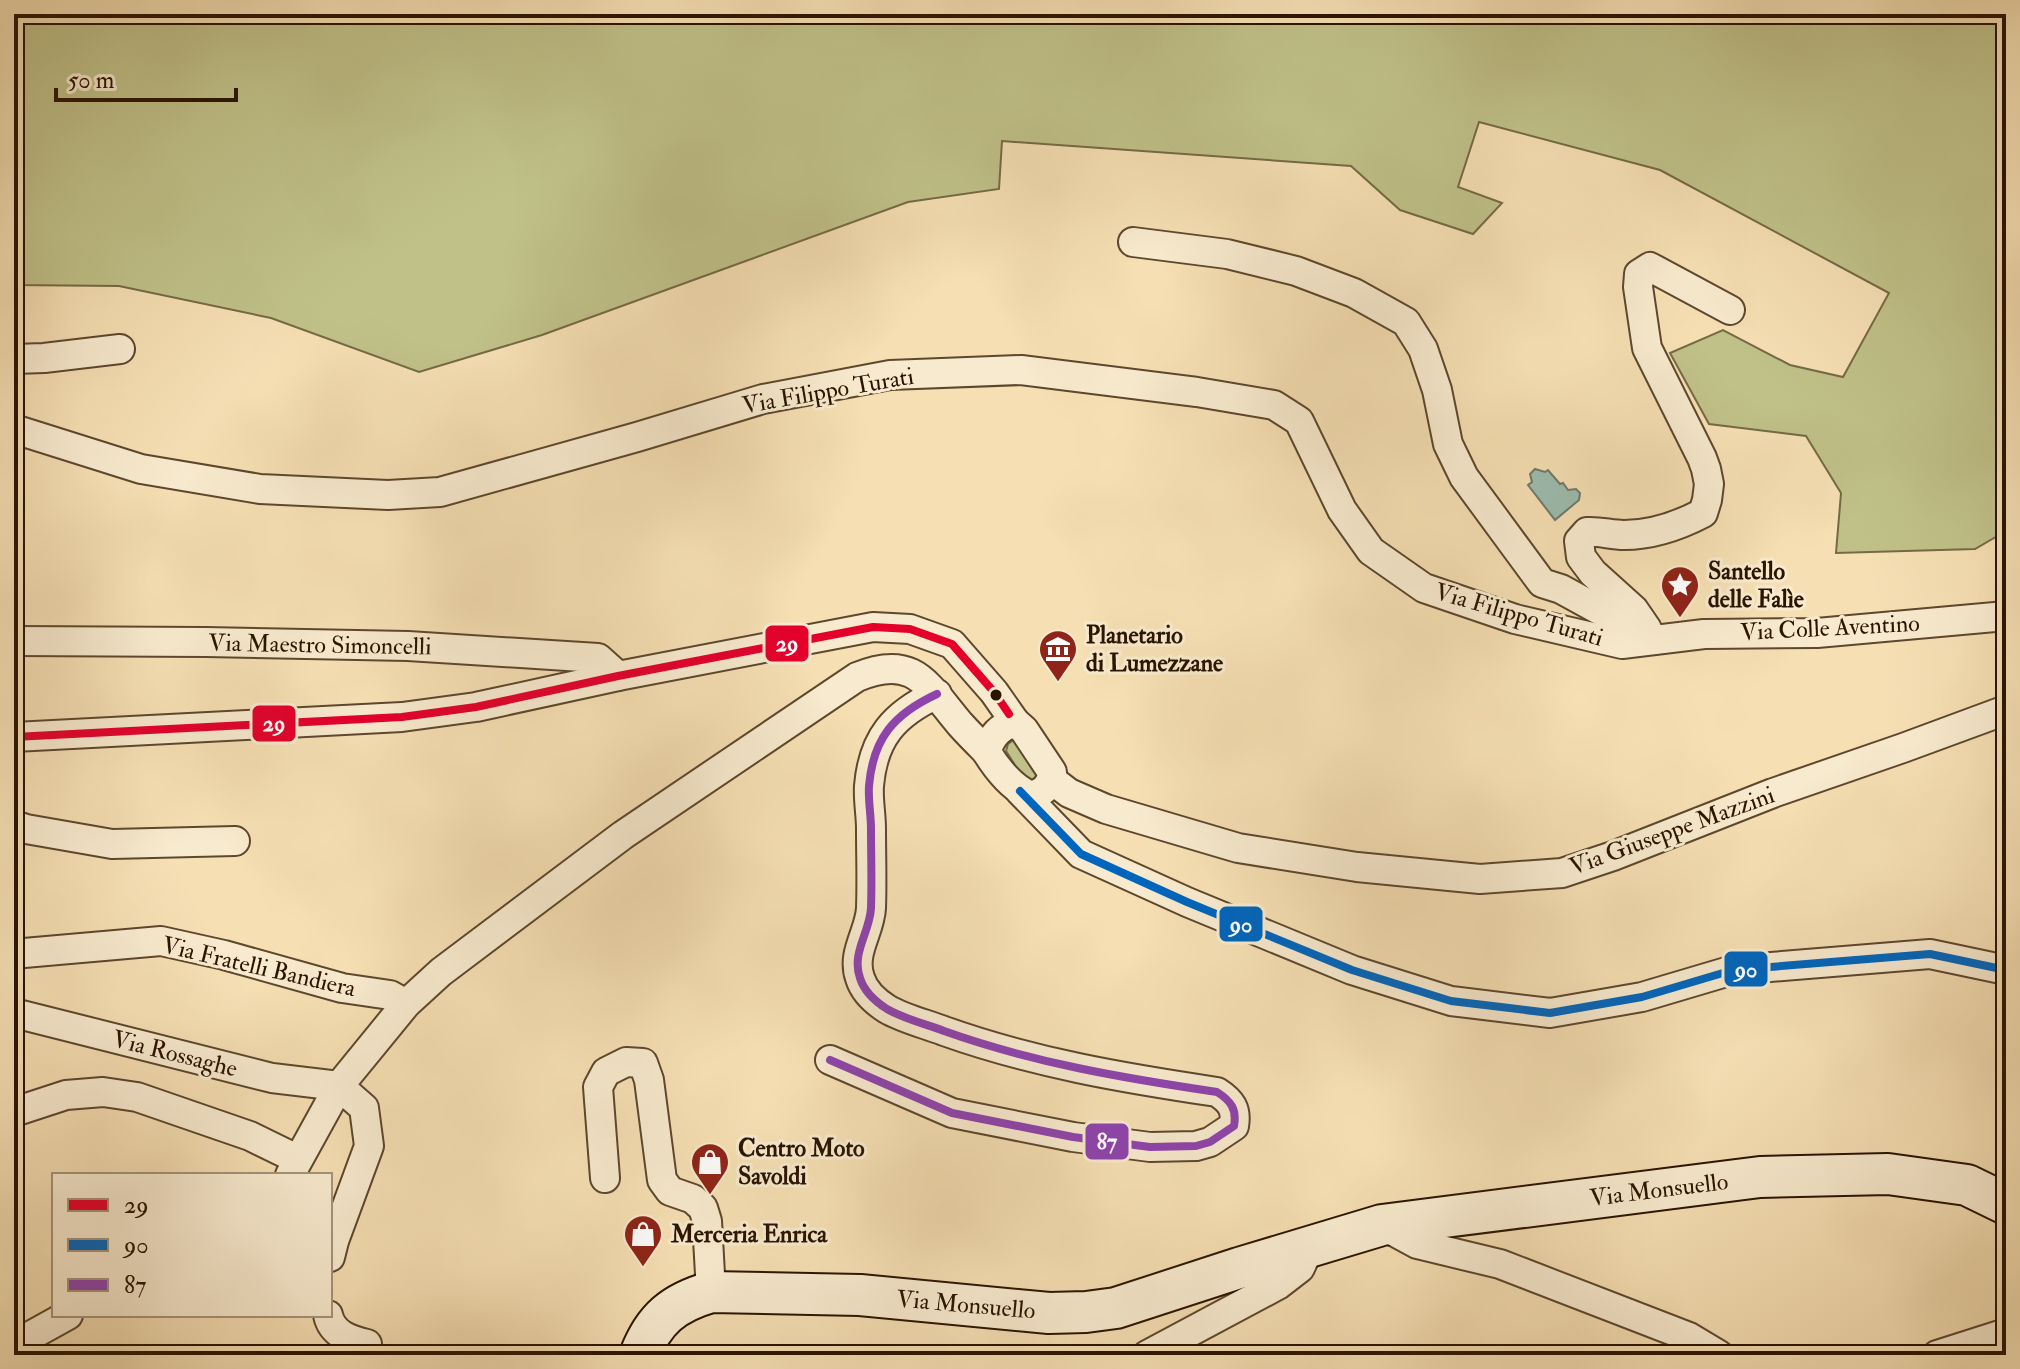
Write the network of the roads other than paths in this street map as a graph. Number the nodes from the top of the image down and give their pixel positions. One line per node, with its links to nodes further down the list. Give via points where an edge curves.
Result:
1 (1133, 242): 7 (street, via 1227,254 1296,271 1354,293 1406,322 1423,349 1448,444 1464,477 1542,583)
2 (1730, 310): 7 (street, via 1650,267 1639,274 1647,348 1702,458 1707,500 1703,513 1674,526 1651,533 1587,532 1579,541 1581,557 1593,573 1634,610)
3 (120, 349): 4 (street)
4 (14, 359)
5 (14, 429): 7 (street, Via Filippo Turati, via 141,469 260,489 388,495 440,492 763,399 890,375 1021,370 1197,392 1274,405 1299,421 1342,510 1371,551 1424,588 1515,619 1622,644)
6 (2006, 616): 7 (street, Via Colle Aventino, via 1817,633)
7 (1654, 640)
8 (14, 641): 9 (street, Via Maestro Simoncelli, via 423,647 598,658)
9 (618, 676): 12 (street, Via Giuseppe Mazzini, via 873,627 910,629 952,644 994,692); 13 (street, Via Giuseppe Mazzini, via 402,717)
10 (937, 694): 12 (street, via 961,725); 19 (street, via 905,671 890,668 857,677 623,835); 21 (street, via 894,720 873,762 871,912 856,967 861,983 889,1011 992,1048 1088,1072 1217,1092 1230,1100 1234,1126 1196,1146 1150,1147 1073,1137 952,1113)
11 (2006, 710): 14 (street, Via Giuseppe Mazzini, via 1562,873 1480,879 1238,848)
12 (999, 734): 14 (street, Via Giuseppe Mazzini, via 995,765); 14 (street, Via Giuseppe Mazzini, via 1024,730 1052,772)
13 (14, 737)
14 (1039, 787): 18 (street, via 1050,821 1081,854 1352,970 1451,1001 1550,1013 1642,997 1733,970 1930,954)
15 (14, 825): 16 (street, via 112,844)
16 (235, 841)
17 (14, 953): 19 (street, Via Fratelli Bandiera, via 161,941 342,988 390,995)
18 (2006, 970)
19 (406, 1004): 22 (street)
20 (14, 1013): 22 (street, Via Rossaghe, via 272,1078)
21 (830, 1060)
22 (339, 1086): 24 (street); 31 (street, via 364,1108 369,1146)
23 (14, 1112): 24 (street, via 66,1095 103,1092 137,1097 250,1136)
24 (294, 1167)
25 (605, 1178): 34 (street, via 598,1087 606,1072 626,1062 643,1063 662,1180 670,1191 698,1202 707,1221)
26 (2006, 1204): 27 (main road, Via Monsuello, via 1967,1185 1888,1174 1760,1177)
27 (1496, 1210): 28 (main road, Via Monsuello); 33 (street, via 1482,1225 1483,1243)
28 (1442, 1216): 29 (main road, Via Monsuello); 32 (street)
29 (1382, 1225): 30 (main road, Via Monsuello); 32 (street, via 1417,1244)
30 (1310, 1246): 34 (main road, Via Monsuello, via 1116,1308 1086,1312 860,1295); 41 (street, via 1300,1268 1278,1285)
31 (332, 1249)
32 (1461, 1254): 33 (street)
33 (1500, 1264): 42 (street, via 1689,1337)
34 (711, 1292): 40 (main road, Via Monsuello, via 668,1312 649,1333)
35 (64, 1317): 39 (street)
36 (328, 1317): 38 (street, via 347,1340)
37 (2006, 1333): 43 (street)
38 (367, 1344)
39 (14, 1345)
40 (640, 1355)
41 (1147, 1355)
42 (1719, 1355)
43 (1937, 1355)

